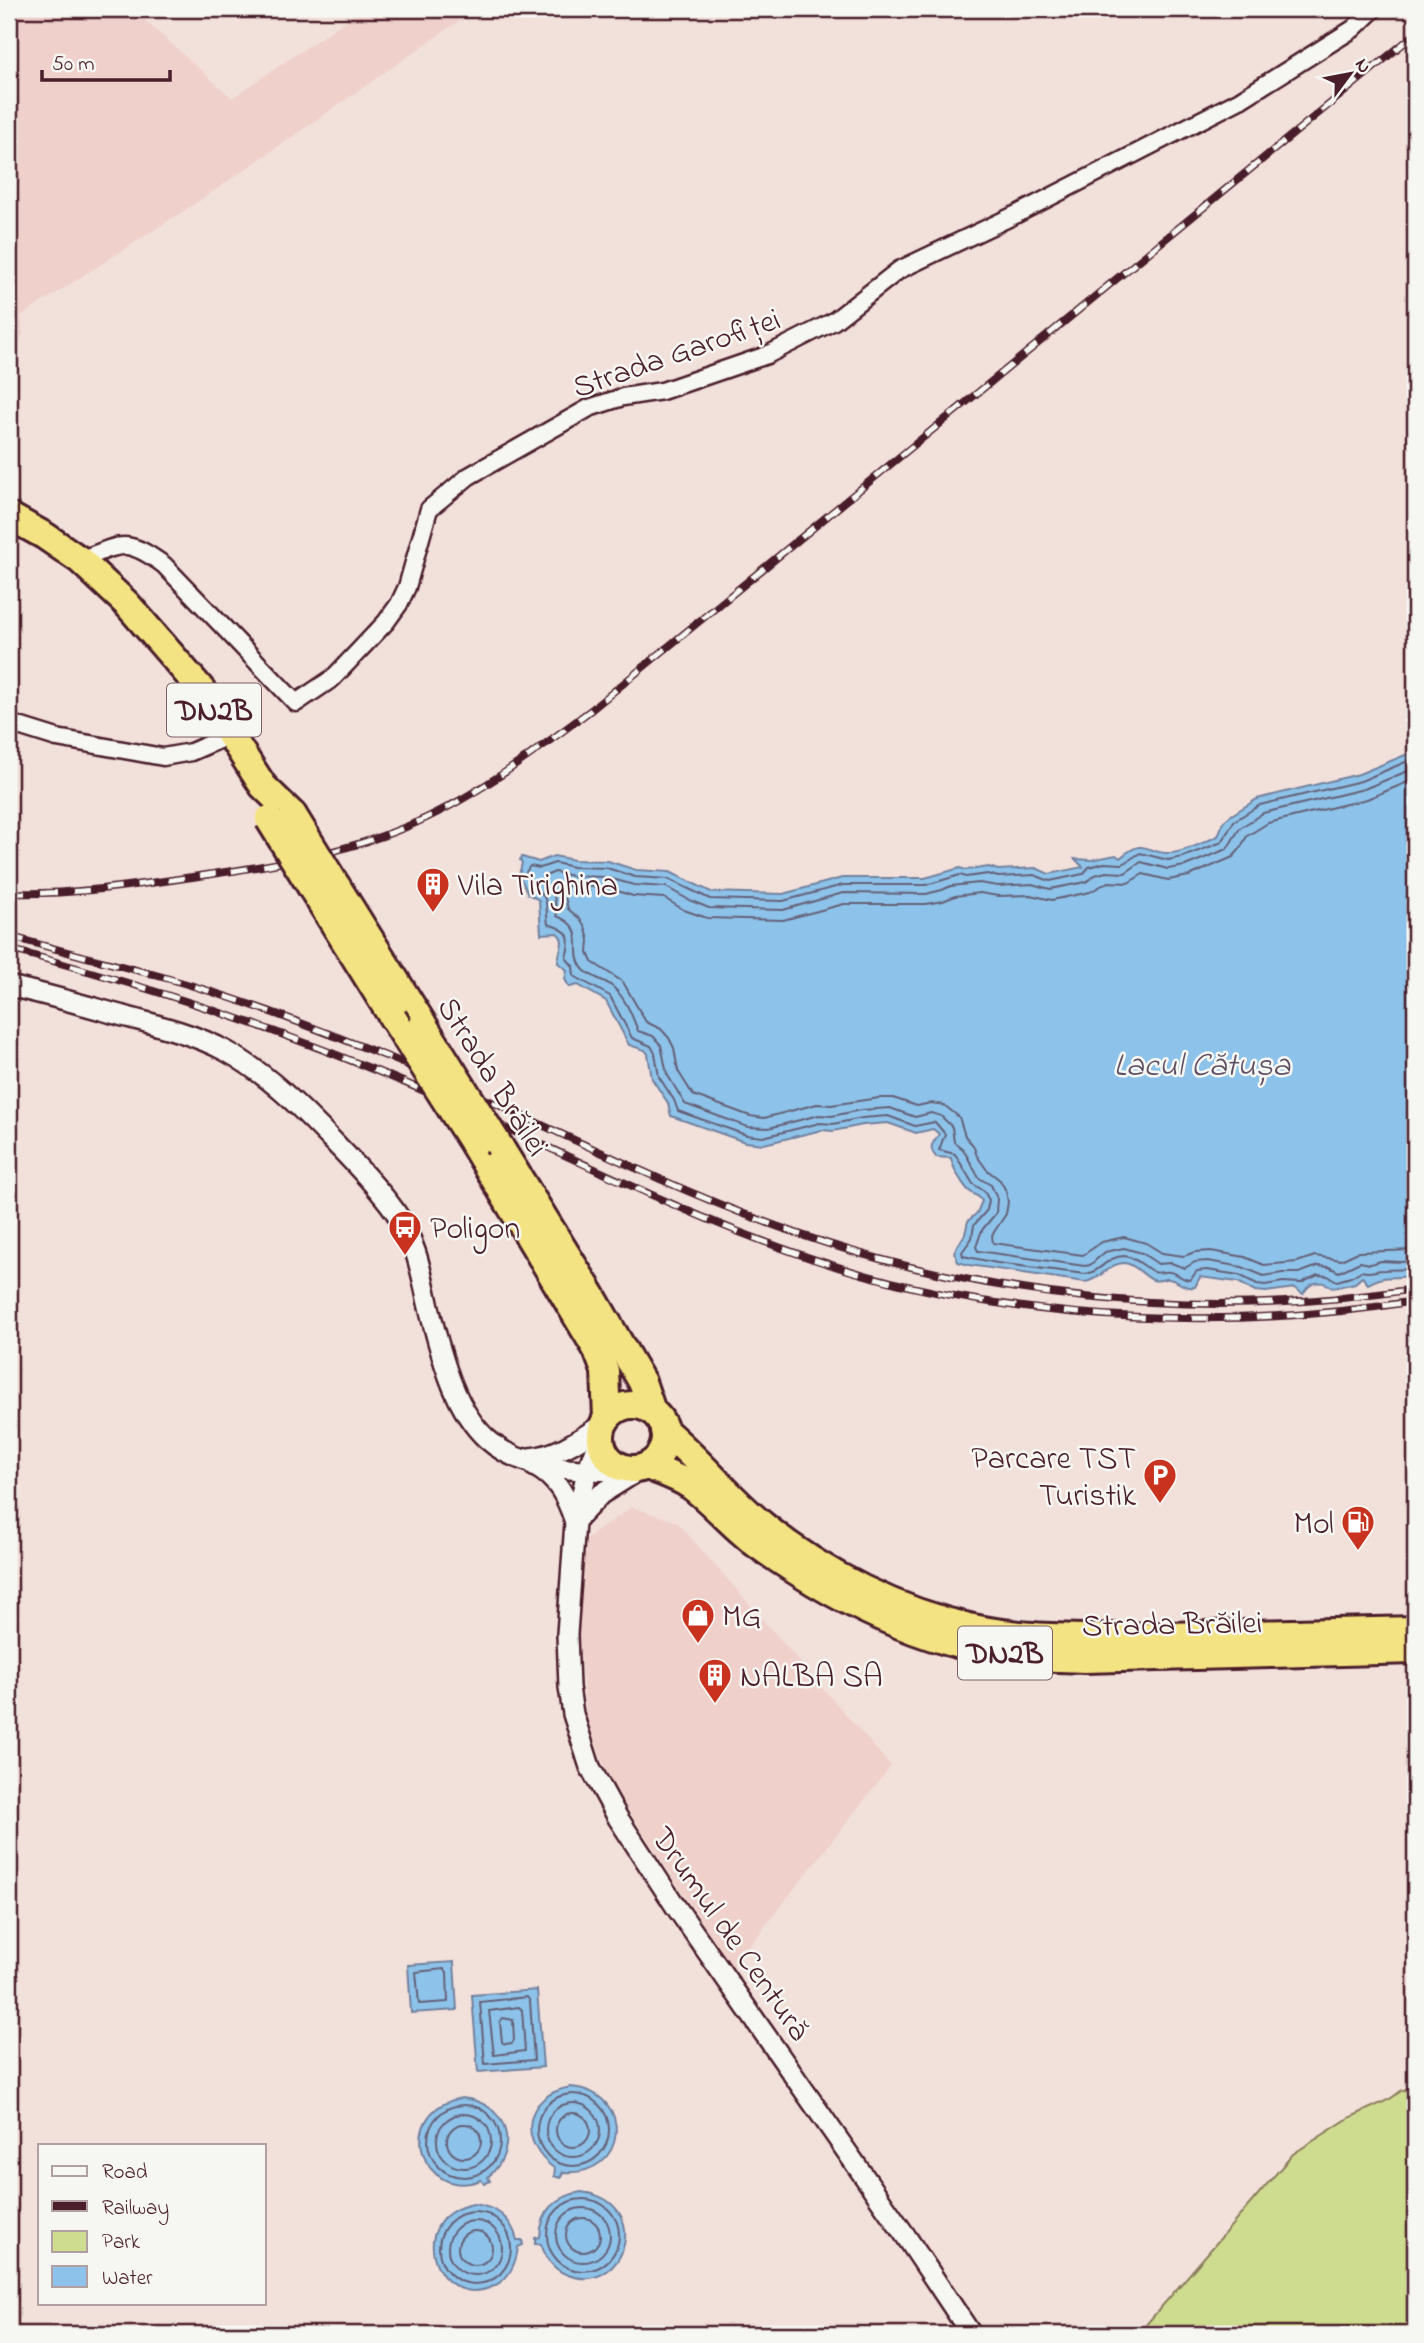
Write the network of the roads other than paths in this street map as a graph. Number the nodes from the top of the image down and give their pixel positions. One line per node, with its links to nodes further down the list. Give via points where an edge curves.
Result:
1 (1374, 9): 3 (street, Strada Garofiței, via 1353,29 1240,100 899,270 834,321 767,355 662,391 589,408 469,476 429,509 407,587 386,622 333,678 296,703 164,565 145,551 123,544)
2 (9, 516): 3 (highway, Strada Brăilei / DN2B)
3 (80, 560): 5 (highway, Strada Brăilei / DN2B, via 159,640 200,688)
4 (9, 723): 5 (street, via 57,738 163,757 191,752)
5 (230, 735): 6 (highway, Strada Brăilei / DN2B, bridge)
6 (325, 887): 8 (highway, Strada Brăilei / DN2B, bridge, via 423,1024); 8 (highway, Strada Brăilei / DN2B, bridge, via 393,1018)
7 (9, 986): 11 (street, via 207,1042 251,1066 292,1099 401,1219 418,1259 454,1391 486,1439)
8 (487, 1146): 9 (highway, Strada Brăilei / DN2B, via 591,1294); 10 (highway, Strada Brăilei / DN2B, via 597,1350 605,1371)
9 (658, 1421): 10 (highway, via 643,1407 623,1406); 12 (highway, via 663,1448 659,1456); 15 (highway, Strada Brăilei / DN2B, via 764,1526 808,1558 895,1602 975,1629 1084,1638)
10 (603, 1425): 11 (street, via 549,1455); 12 (highway, DN2B, via 605,1454 620,1468); 13 (street, Drumul de Centură)
11 (517, 1459): 13 (street); 14 (street, via 556,1482)
12 (639, 1468): 13 (street); 14 (street, via 601,1494); 16 (highway, Strada Brăilei / DN2B, via 688,1484 752,1541 855,1605 911,1630 970,1647 1029,1657 1084,1659)
13 (587, 1472): 14 (street, Drumul de Centură)
14 (575, 1522): 17 (street, Drumul de Centură, via 567,1634 569,1687 590,1767 676,1907)
15 (1415, 1630)
16 (1415, 1650)
17 (971, 2334)

